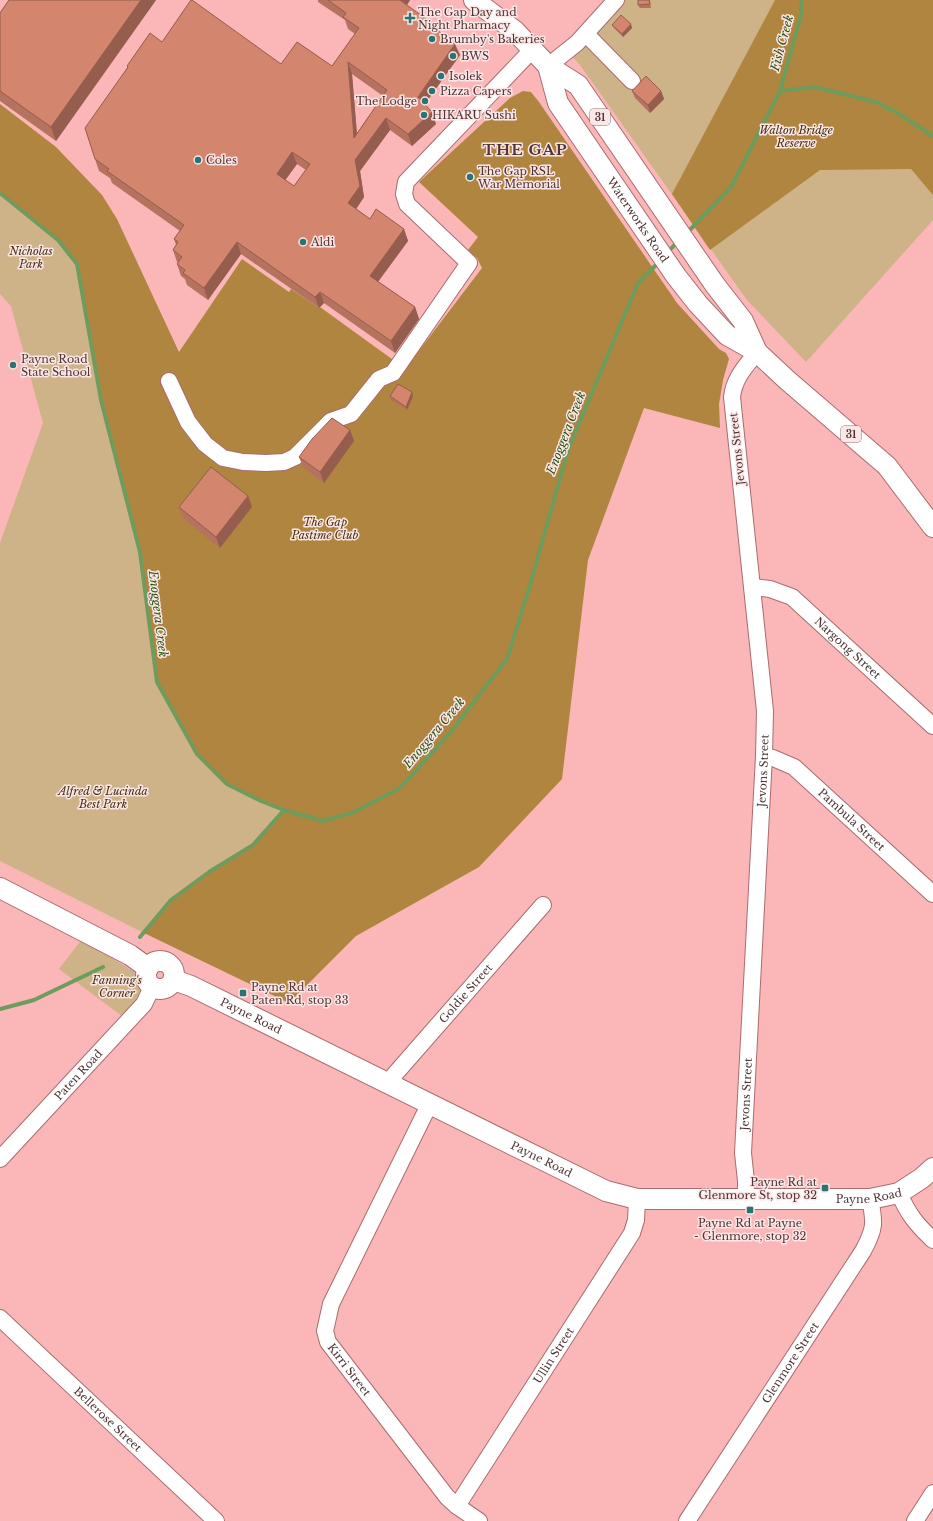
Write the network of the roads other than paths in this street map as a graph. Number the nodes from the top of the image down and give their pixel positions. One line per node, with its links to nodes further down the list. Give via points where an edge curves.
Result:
1 (474, 0): 4 (main road, Waterworks Road / 31, via 499,18)
2 (616, 0): 3 (street)
3 (586, 34): 5 (street); 6 (street)
4 (533, 49): 5 (main road, Waterworks Road / 31); 8 (street, via 406,182 404,194 407,204 469,263 393,373 379,379 352,414 332,421 294,457 284,462 243,462 223,458 204,444 190,424)
5 (548, 66): 7 (main road, Waterworks Road / 31, via 578,85 708,275 743,321); 7 (main road, Waterworks Road / 31, via 558,103 690,295 727,335)
6 (632, 81)
7 (757, 352): 9 (main road, Waterworks Road / 31, via 887,466); 10 (street, Jevons Street, via 739,375 732,397)
8 (169, 380)
9 (933, 527)
10 (753, 587): 11 (street, Nargong Street, via 770,588 792,597); 12 (street, Jevons Street, via 765,711)
11 (933, 726)
12 (764, 756): 14 (street, Pambula Street, via 794,767); 23 (street, Jevons Street, via 743,1153)
13 (0, 888): 16 (main road, via 130,955)
14 (933, 894)
15 (542, 905): 17 (street, Goldie Street)
16 (150, 977): 17 (main road, Payne Road, via 160,989 174,980 191,986); 19 (street, Paten Road, via 144,1004)
17 (389, 1083): 18 (main road, Payne Road)
18 (430, 1103): 22 (main road, Payne Road, via 606,1191); 28 (street, Kirri Street, via 331,1304 325,1331 328,1342 447,1497)
19 (0, 1159)
20 (933, 1168): 21 (main road, Payne Road)
21 (899, 1192): 24 (main road, Payne Road); 25 (street, via 909,1214)
22 (637, 1199): 23 (main road, Payne Road); 28 (street, Ullin Street, via 636,1220 632,1233)
23 (746, 1199): 24 (main road, Payne Road)
24 (870, 1199): 31 (street, Glenmore Street, via 874,1222 871,1236)
25 (933, 1240)
26 (0, 1318): 29 (street, Bellerose Street)
27 (933, 1493): 32 (street)
28 (457, 1506): 30 (street, Kirri Street)
29 (216, 1521)
30 (479, 1521)
31 (687, 1521)
32 (915, 1521)

